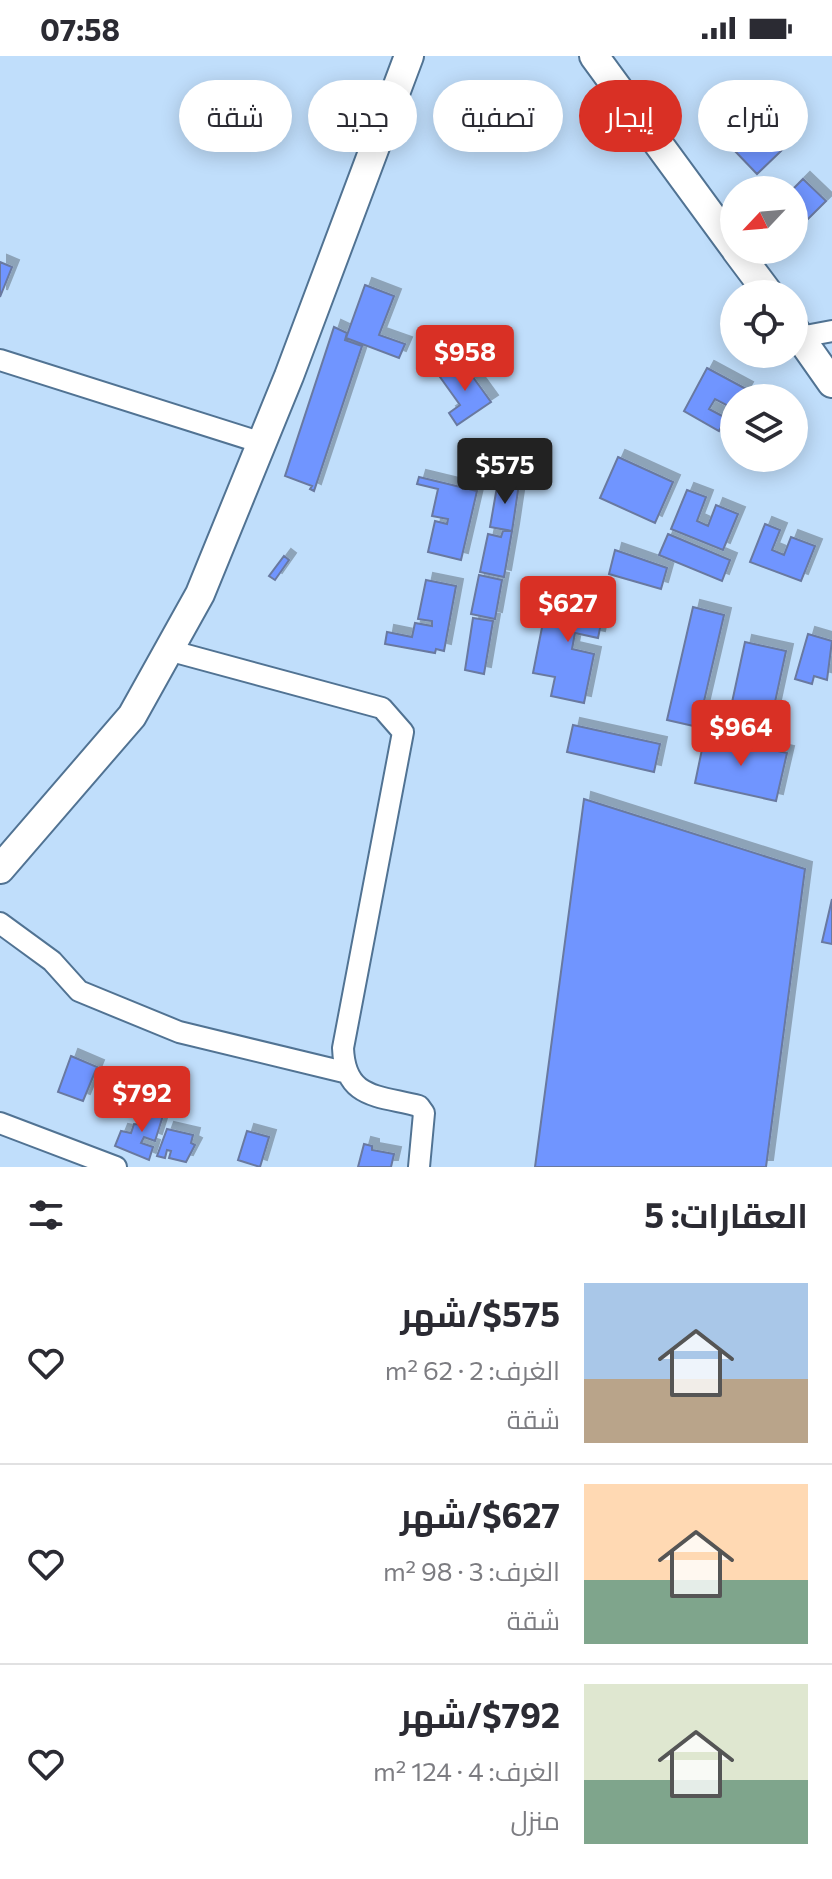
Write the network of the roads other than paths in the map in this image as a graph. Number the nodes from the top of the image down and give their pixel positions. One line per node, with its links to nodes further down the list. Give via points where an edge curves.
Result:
1 (409, 56): 9 (street)
2 (594, 56): 3 (street)
3 (720, 228)
4 (832, 331): 5 (street)
5 (808, 332)
6 (808, 349): 8 (street)
7 (0, 360): 9 (street)
8 (832, 383)
9 (262, 443): 10 (street, via 200,594)
10 (168, 650): 11 (street, via 132,716); 13 (street, via 382,708 403,732 343,1048)
11 (0, 869)
12 (0, 923): 13 (street, via 52,961 79,991 179,1032)
13 (344, 1072): 16 (street, via 354,1086 419,1106 424,1113)
14 (0, 1123): 15 (street)
15 (116, 1167)
16 (419, 1167)

